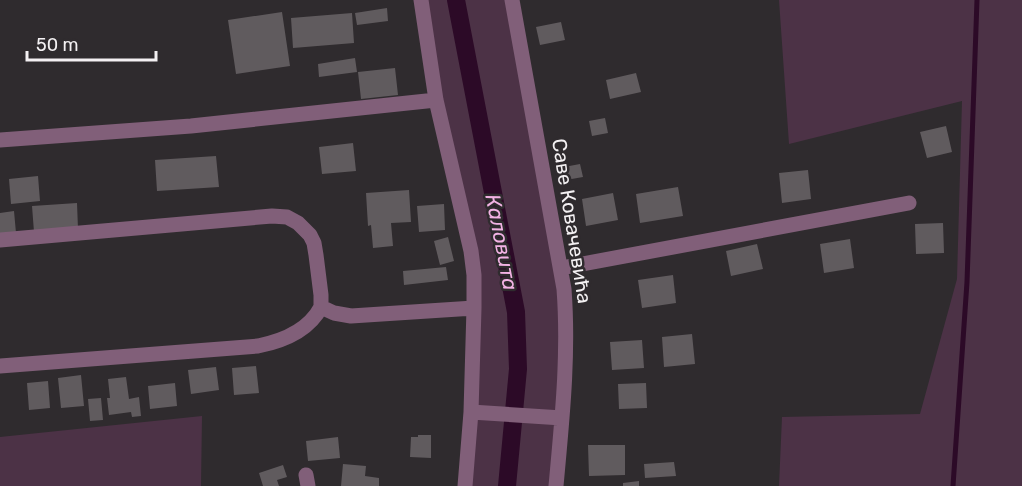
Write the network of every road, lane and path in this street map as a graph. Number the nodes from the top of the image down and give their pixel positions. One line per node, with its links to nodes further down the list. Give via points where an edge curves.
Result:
1 (421, 0): 3 (street)
2 (512, 0): 7 (street, Саве Ковачевића)
3 (436, 100): 4 (street, via 191,126); 9 (street, via 471,250)
4 (0, 140)
5 (909, 203): 7 (street)
6 (0, 240): 8 (street, via 287,217 298,223 314,243)
7 (561, 268): 12 (street, Саве Ковачевића, via 566,367)
8 (321, 307): 9 (street, via 351,316); 10 (street, via 303,328 258,346)
9 (474, 308): 11 (street)
10 (0, 366)
11 (471, 412): 12 (street); 13 (street)
12 (554, 418): 14 (street, Саве Ковачевића)
13 (465, 486)
14 (556, 486)

